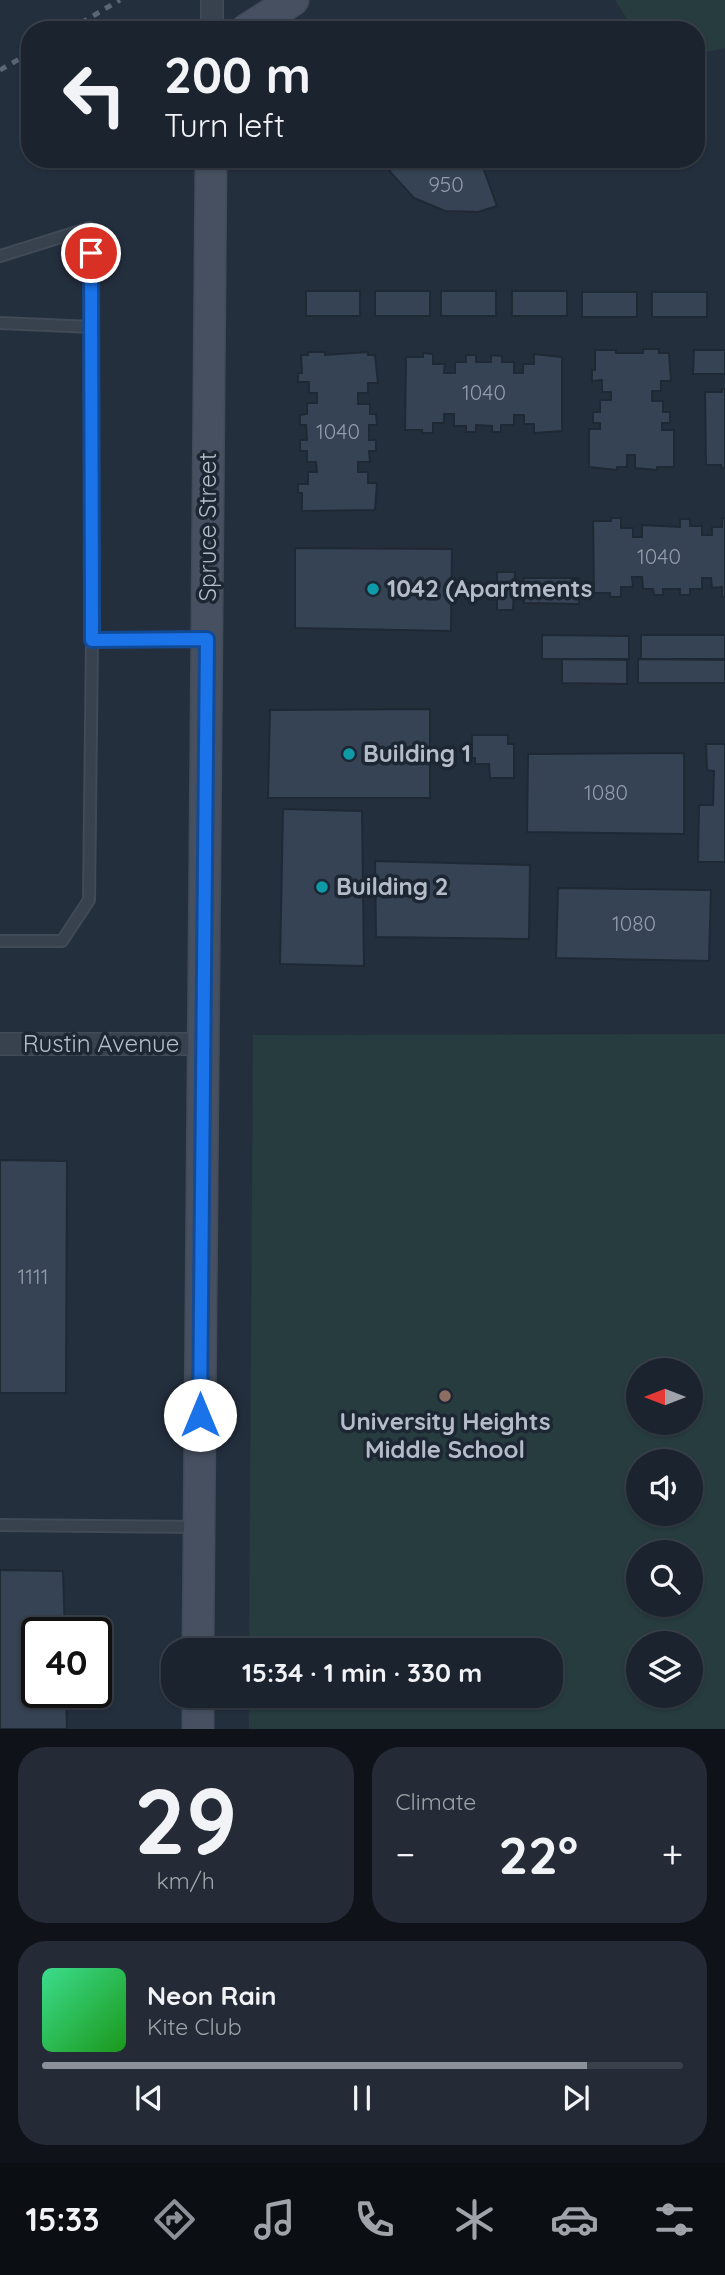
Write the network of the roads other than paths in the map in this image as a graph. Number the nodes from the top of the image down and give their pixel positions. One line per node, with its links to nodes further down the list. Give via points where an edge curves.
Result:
1 (212, 0): 3 (street)
2 (293, 0): 4 (street)
3 (212, 21)
4 (260, 21)
5 (211, 168): 9 (street, Spruce Street)
6 (0, 256): 8 (lane, via 90,228)
7 (0, 323): 8 (lane)
8 (93, 327): 10 (lane)
9 (207, 639): 10 (lane); 13 (street, Spruce Street)
10 (92, 640): 11 (lane, via 89,900 62,941)
11 (0, 940)
12 (0, 1044): 13 (street, Rustin Avenue)
13 (202, 1044): 15 (street, Spruce Street)
14 (0, 1525): 15 (lane)
15 (199, 1527): 16 (street, Spruce Street)
16 (198, 1638)
17 (198, 1708): 18 (street)
18 (198, 1729)

